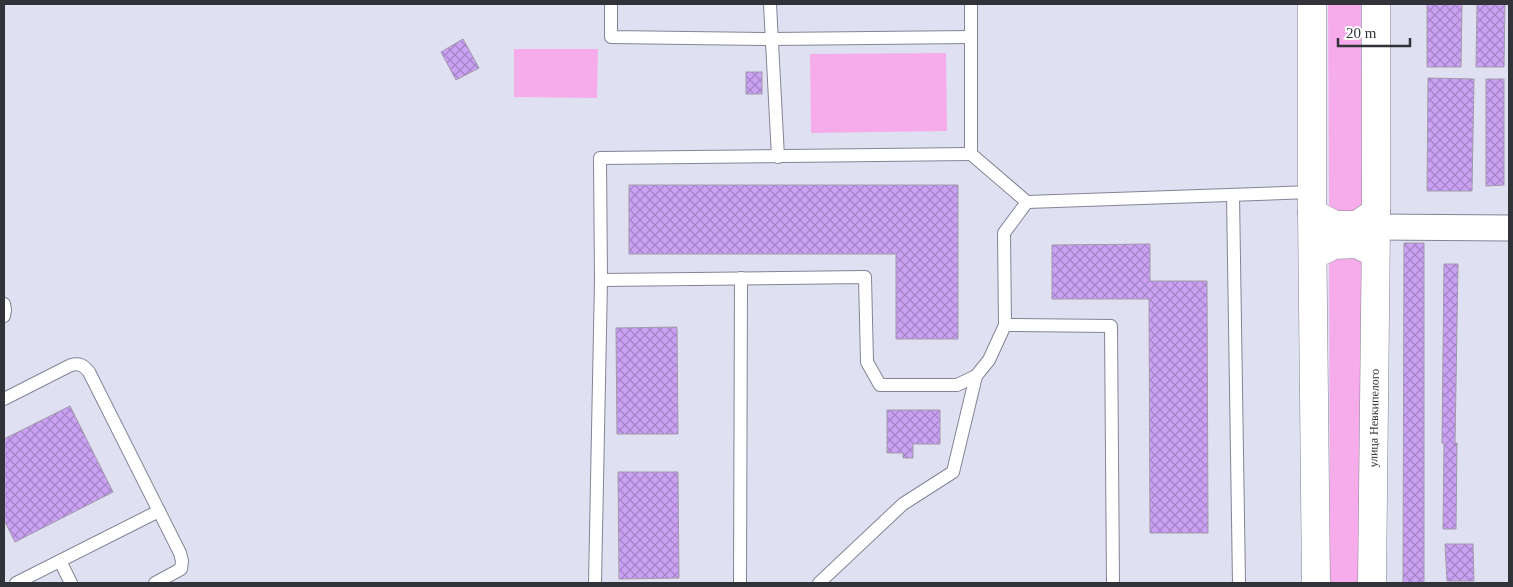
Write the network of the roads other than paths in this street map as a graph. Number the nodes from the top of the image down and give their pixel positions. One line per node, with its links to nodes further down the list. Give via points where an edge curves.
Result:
1 (611, 4): 7 (lane, via 611,37)
2 (770, 4): 7 (lane)
3 (971, 4): 6 (lane)
4 (1312, 4): 12 (street)
5 (1376, 4): 14 (street, улица Невкипелого)
6 (971, 37): 7 (lane); 8 (lane)
7 (772, 38): 9 (lane)
8 (970, 154): 9 (lane); 11 (lane)
9 (778, 156): 17 (lane, via 600,158)
10 (1233, 195): 11 (lane); 12 (lane); 32 (lane)
11 (1027, 202): 20 (lane, via 1004,233)
12 (1312, 203): 14 (street, via 1335,225 1357,225); 15 (street)
13 (1509, 228): 14 (street)
14 (1376, 230): 15 (street, via 1357,244 1334,245); 34 (street, улица Невкипелого)
15 (1313, 256): 33 (street)
16 (741, 278): 17 (lane); 21 (lane, via 865,277 867,362 880,385 956,385); 29 (lane)
17 (601, 280): 28 (lane)
18 (4, 304): 19 (lane)
19 (4, 316)
20 (1005, 325): 21 (lane, via 988,360); 31 (lane, via 1111,326)
21 (976, 376): 30 (lane, via 953,472 903,504)
22 (4, 399): 23 (lane, via 71,365 84,366)
23 (159, 511): 24 (lane); 27 (lane, via 182,561 181,568)
24 (60, 561): 25 (lane); 26 (lane)
25 (16, 583)
26 (71, 583)
27 (155, 583)
28 (595, 583)
29 (740, 583)
30 (819, 583)
31 (1113, 583)
32 (1239, 583)
33 (1316, 583)
34 (1372, 583)

